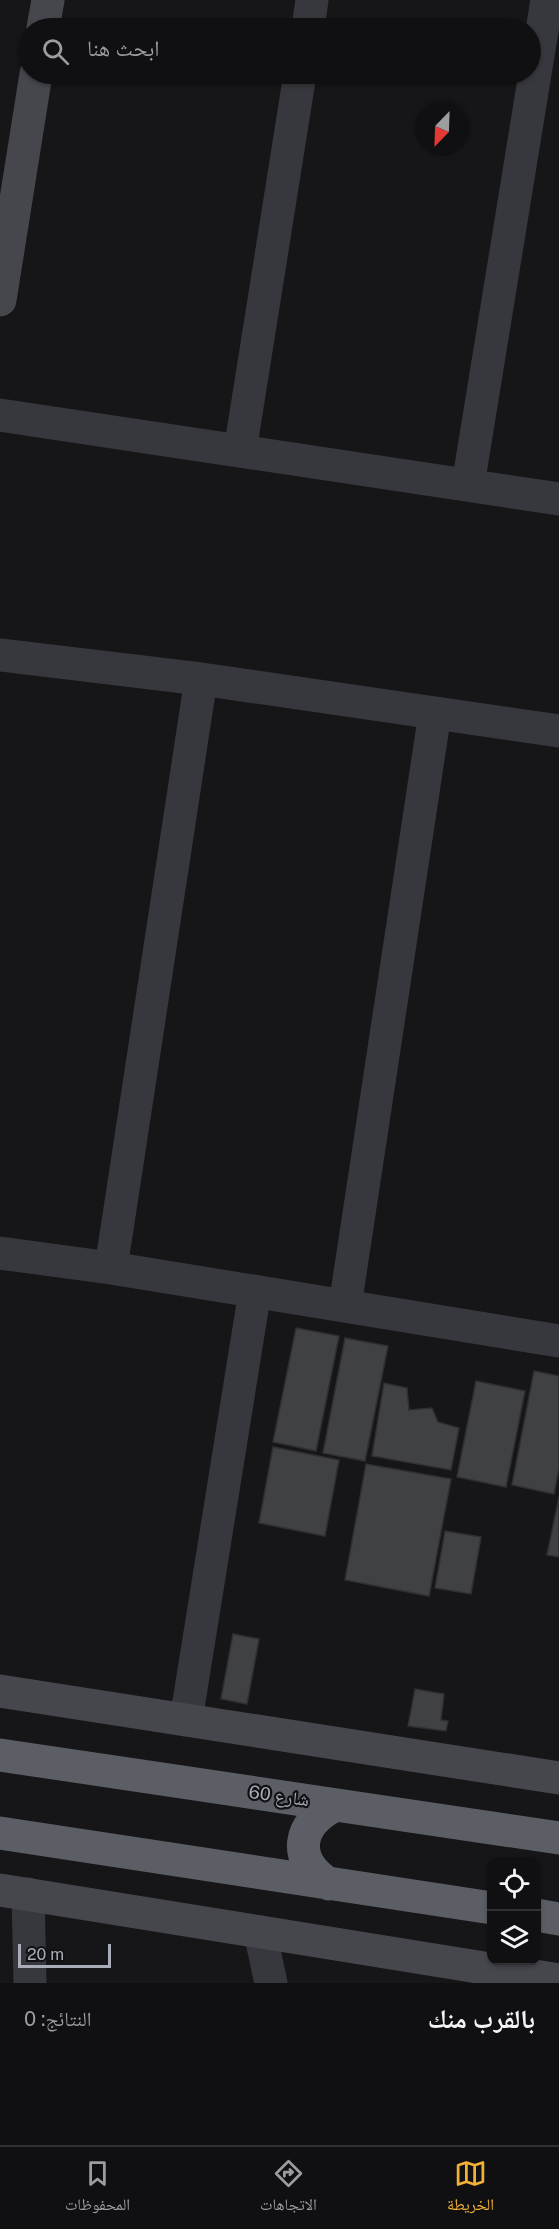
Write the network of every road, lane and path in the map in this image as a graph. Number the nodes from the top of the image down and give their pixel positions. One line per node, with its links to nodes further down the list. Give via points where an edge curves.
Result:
1 (48, 0): 4 (main road)
2 (312, 0): 5 (street)
3 (547, 0): 6 (street)
4 (45, 18)
5 (309, 18)
6 (541, 37)
7 (34, 84): 10 (main road)
8 (298, 84): 12 (street)
9 (533, 84): 13 (street)
10 (0, 300)
11 (0, 415): 12 (street)
12 (240, 451): 13 (street)
13 (468, 485): 14 (street)
14 (559, 499)
15 (0, 655): 16 (street)
16 (201, 679): 17 (street); 20 (street)
17 (435, 713): 18 (street); 22 (street)
18 (559, 731)
19 (0, 1253): 20 (street)
20 (111, 1268): 21 (street)
21 (255, 1291): 22 (street); 25 (street)
22 (345, 1306): 23 (street)
23 (559, 1341)
24 (0, 1691): 25 (main road)
25 (186, 1720): 27 (main road)
26 (0, 1755): 28 (highway, شارع 60)
27 (559, 1778)
28 (336, 1805): 30 (highway, شارع 60); 31 (highway, via 311,1821 304,1835 303,1850 308,1864 316,1876)
29 (0, 1833): 31 (highway)
30 (559, 1838)
31 (329, 1884): 33 (highway)
32 (14, 1892): 36 (main road); 39 (street)
33 (487, 1907)
34 (541, 1916): 35 (highway)
35 (559, 1919)
36 (260, 1932): 37 (main road); 40 (street)
37 (504, 1977): 38 (main road)
38 (559, 1980)
39 (30, 1983)
40 (271, 1983)

